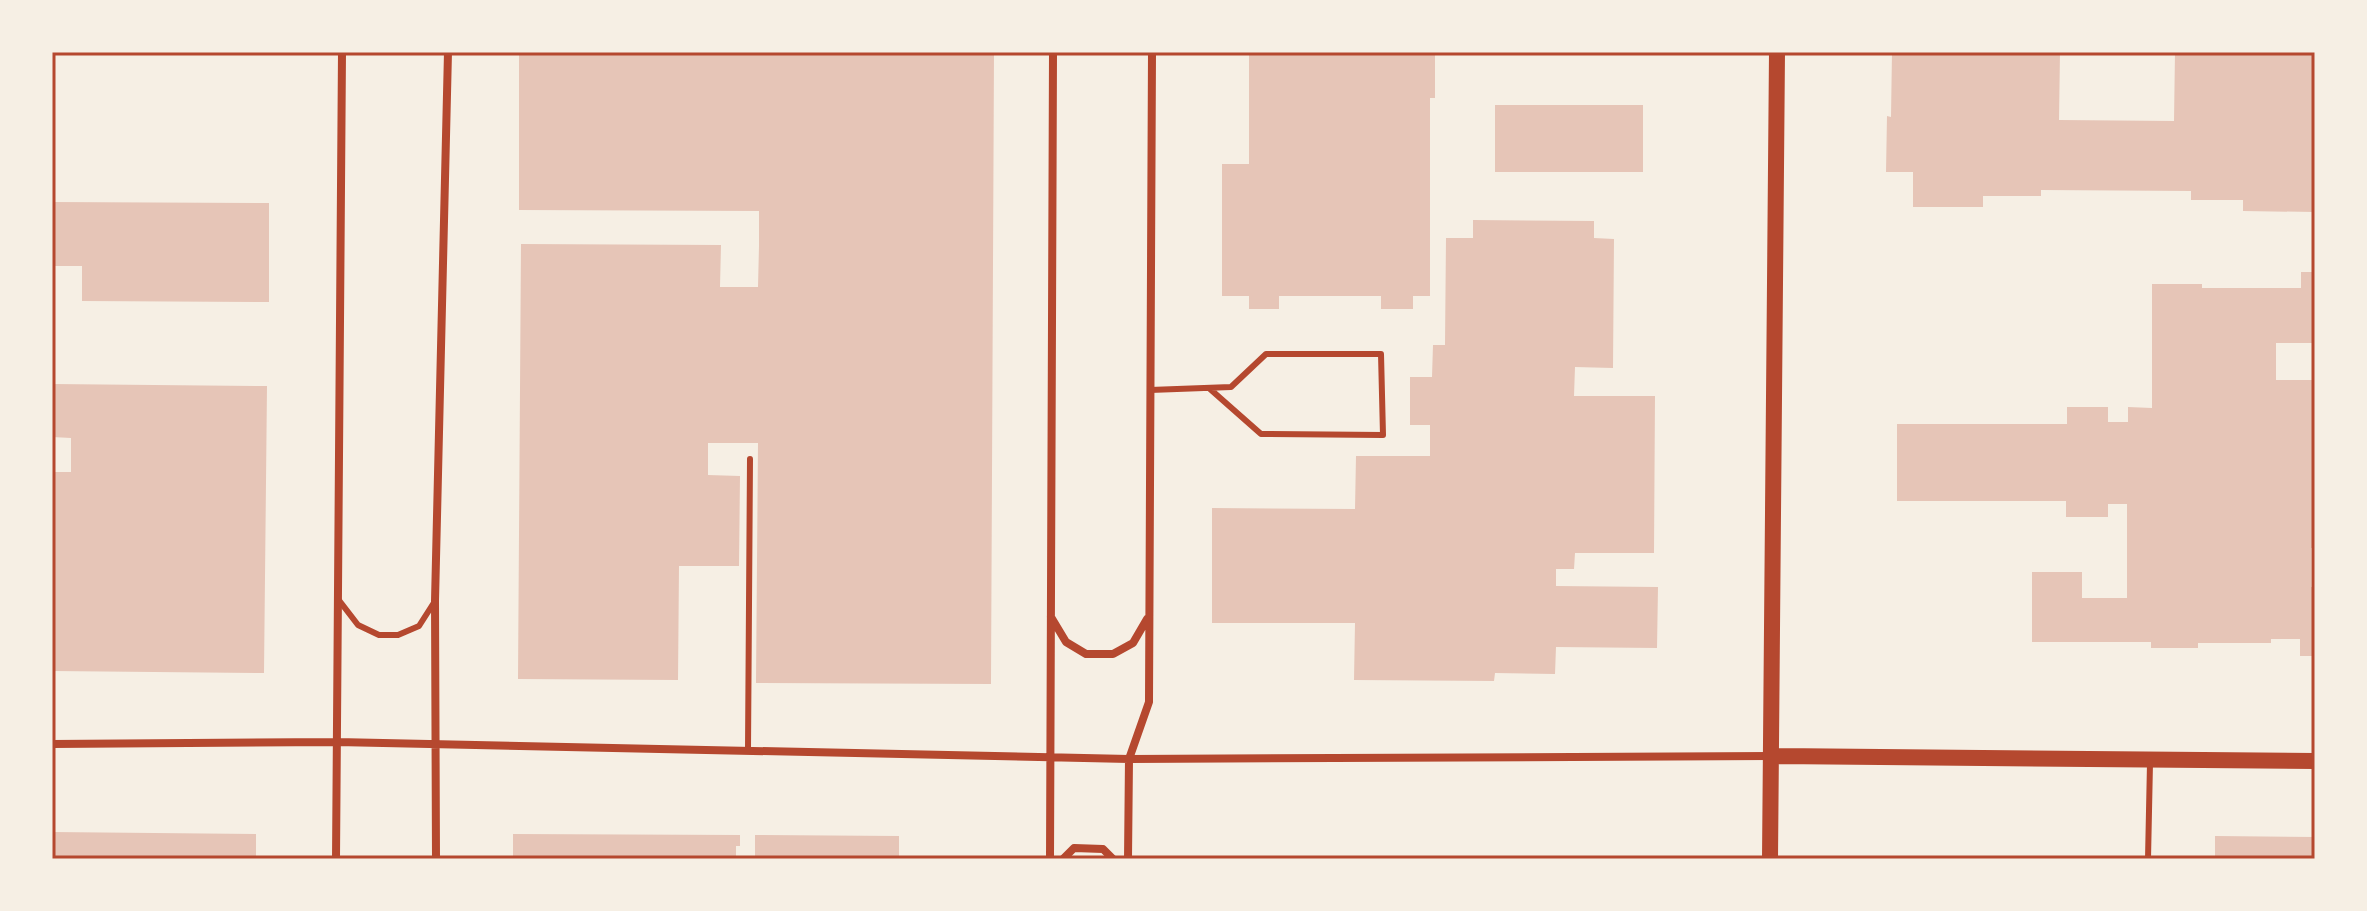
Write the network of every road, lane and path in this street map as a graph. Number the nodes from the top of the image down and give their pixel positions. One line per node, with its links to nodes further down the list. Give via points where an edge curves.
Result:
1 (342, 52): 9 (street)
2 (448, 52): 10 (street)
3 (1053, 52): 12 (street)
4 (1152, 52): 7 (street)
5 (1777, 52): 17 (main road)
6 (1210, 389): 6 (lane, via 1261,434 1383,435 1381,354 1266,354 1231,387); 7 (lane)
7 (1150, 390): 11 (street)
8 (750, 459): 16 (lane)
9 (338, 599): 10 (lane, via 358,625 379,635 398,635 419,626); 13 (street)
10 (435, 601): 15 (street)
11 (1149, 615): 12 (street, via 1133,643 1113,654 1086,654 1066,642); 19 (street, via 1149,702)
12 (1051, 617): 18 (street)
13 (337, 742): 14 (street); 15 (street); 22 (street)
14 (52, 744)
15 (436, 745): 16 (street); 23 (street)
16 (748, 750): 18 (street)
17 (1771, 756): 19 (street); 20 (main road); 28 (main road)
18 (1050, 757): 19 (street); 24 (street)
19 (1129, 759): 27 (street)
20 (2150, 760): 21 (main road); 29 (lane)
21 (2315, 761)
22 (336, 859)
23 (436, 859)
24 (1050, 859)
25 (1063, 859): 26 (street, via 1074,848 1103,849)
26 (1113, 859)
27 (1128, 859)
28 (1770, 859)
29 (2148, 859)

